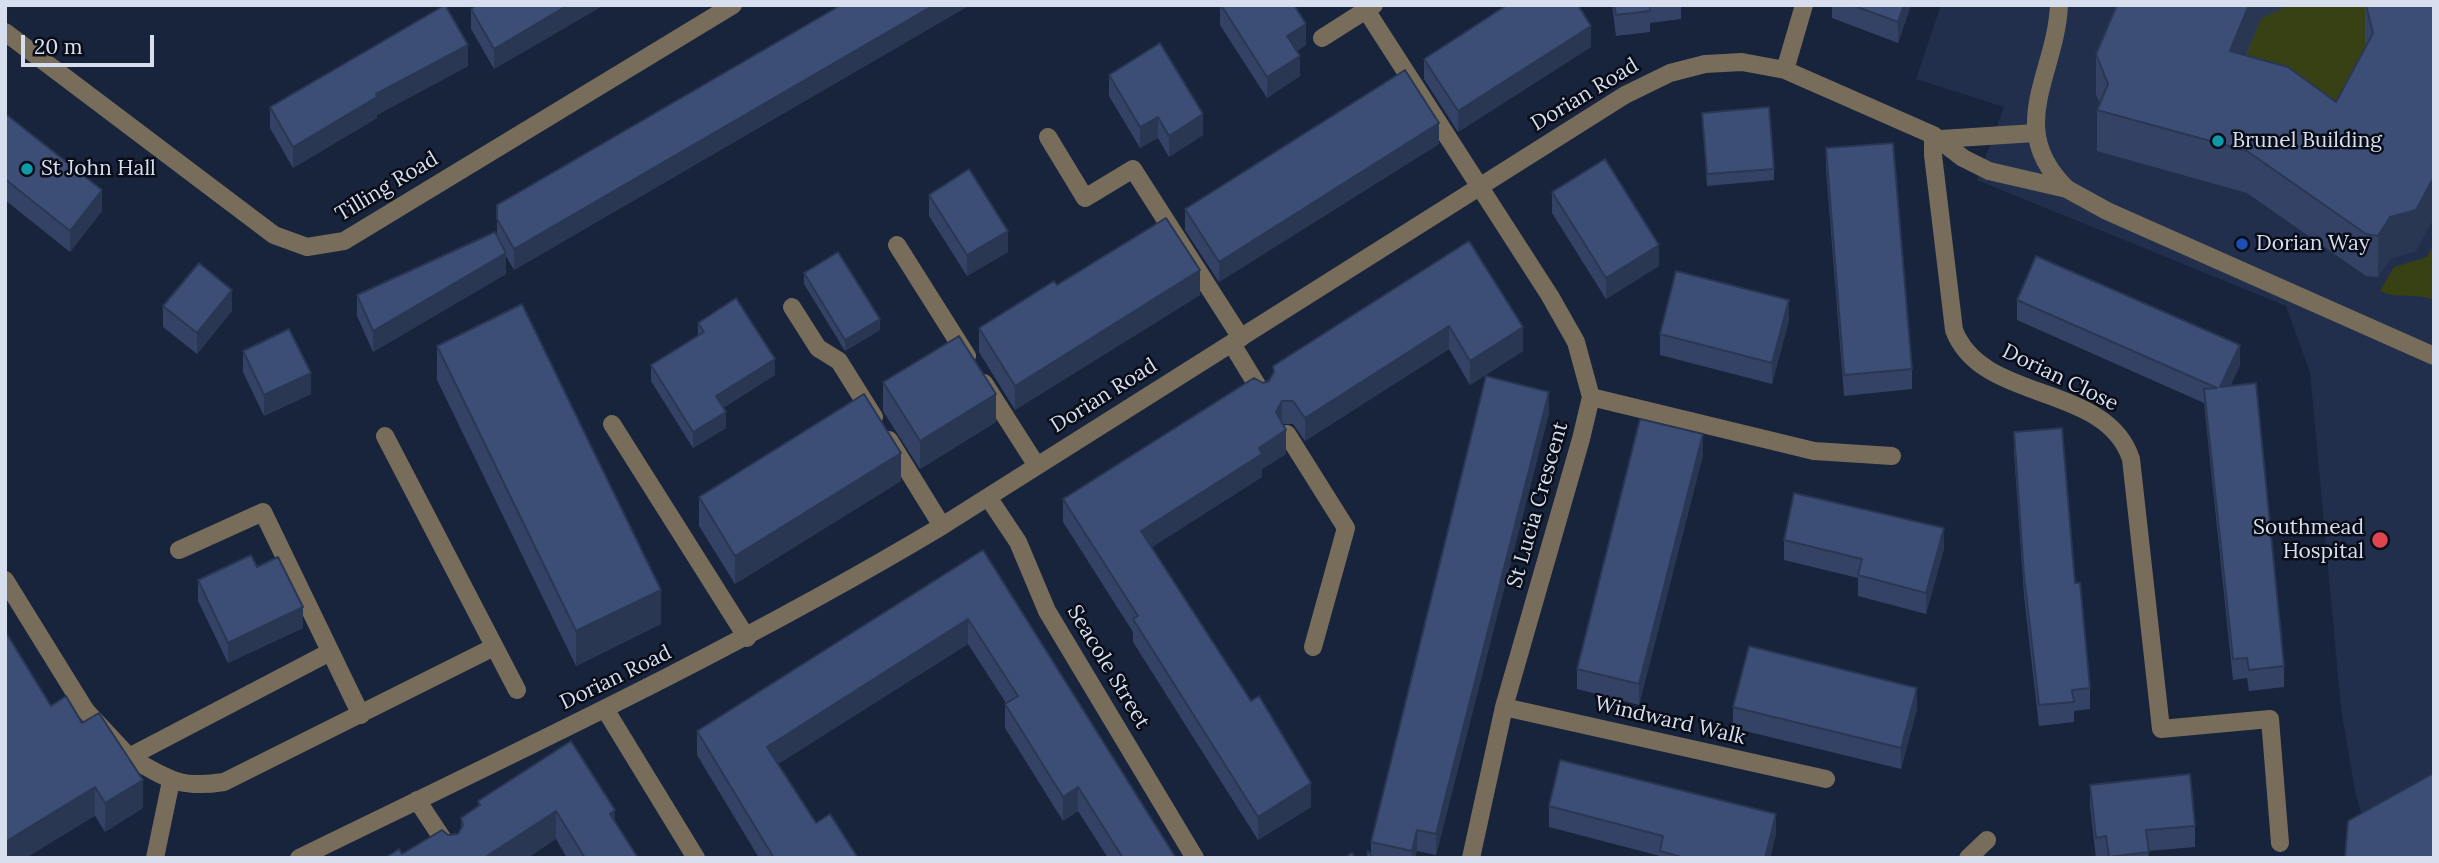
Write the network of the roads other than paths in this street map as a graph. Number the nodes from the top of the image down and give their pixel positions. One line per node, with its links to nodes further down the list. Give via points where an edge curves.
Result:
1 (733, 5): 5 (street, Tilling Road, via 344,241 307,247 274,235)
2 (1804, 5): 7 (street)
3 (2059, 5): 8 (street, via 2053,48 2035,112)
4 (1370, 8): 6 (street); 11 (street, St Lucia Crescent)
5 (5, 32)
6 (1322, 38)
7 (1785, 69): 10 (street, Dorian Road); 11 (street, Dorian Road, via 1742,62 1705,64 1670,73 1625,95)
8 (2035, 133): 10 (street); 12 (street, via 2046,166)
9 (1048, 137): 15 (street, via 1085,198 1133,169)
10 (1937, 137): 12 (street, via 1963,158 1989,170); 41 (street, Dorian Close, via 1933,155 1959,345 1989,370 2099,418 2126,444 2161,729 2270,719)
11 (1478, 187): 15 (street, Dorian Road); 18 (street, St Lucia Crescent, via 1576,342)
12 (2067, 189): 16 (street, via 2106,211)
13 (897, 245): 23 (street)
14 (792, 307): 25 (street, via 818,348 839,361)
15 (1236, 341): 17 (street); 23 (street, Dorian Road)
16 (2434, 356)
17 (1263, 395)
18 (1591, 397): 22 (street, via 1814,451); 33 (street, St Lucia Crescent)
19 (612, 424): 28 (street)
20 (1287, 434): 30 (street, via 1346,528)
21 (385, 436): 29 (street)
22 (1892, 456)
23 (1037, 466): 24 (street, Dorian Road)
24 (988, 497): 25 (street, Dorian Road); 46 (street, Seacole Street, via 1018,541 1047,611)
25 (943, 526): 28 (street, Dorian Road)
26 (179, 550): 31 (street, via 263,512)
27 (5, 580): 36 (street, via 86,711)
28 (747, 638): 34 (street, Dorian Road)
29 (494, 647): 32 (street); 35 (street)
30 (1313, 647)
31 (330, 652): 35 (street); 36 (street)
32 (517, 690)
33 (1504, 707): 37 (street, Windward Walk); 47 (street, St Lucia Crescent)
34 (605, 709): 39 (street, Dorian Road); 45 (street)
35 (362, 715): 38 (street, via 225,782 196,786)
36 (129, 757): 38 (street)
37 (1826, 779)
38 (171, 781): 43 (street)
39 (418, 800): 42 (street); 44 (street, Dorian Road)
40 (1987, 840): 48 (street)
41 (2280, 843)
42 (452, 852)
43 (155, 858)
44 (299, 858)
45 (696, 858)
46 (1195, 858)
47 (1471, 858)
48 (1968, 858)

